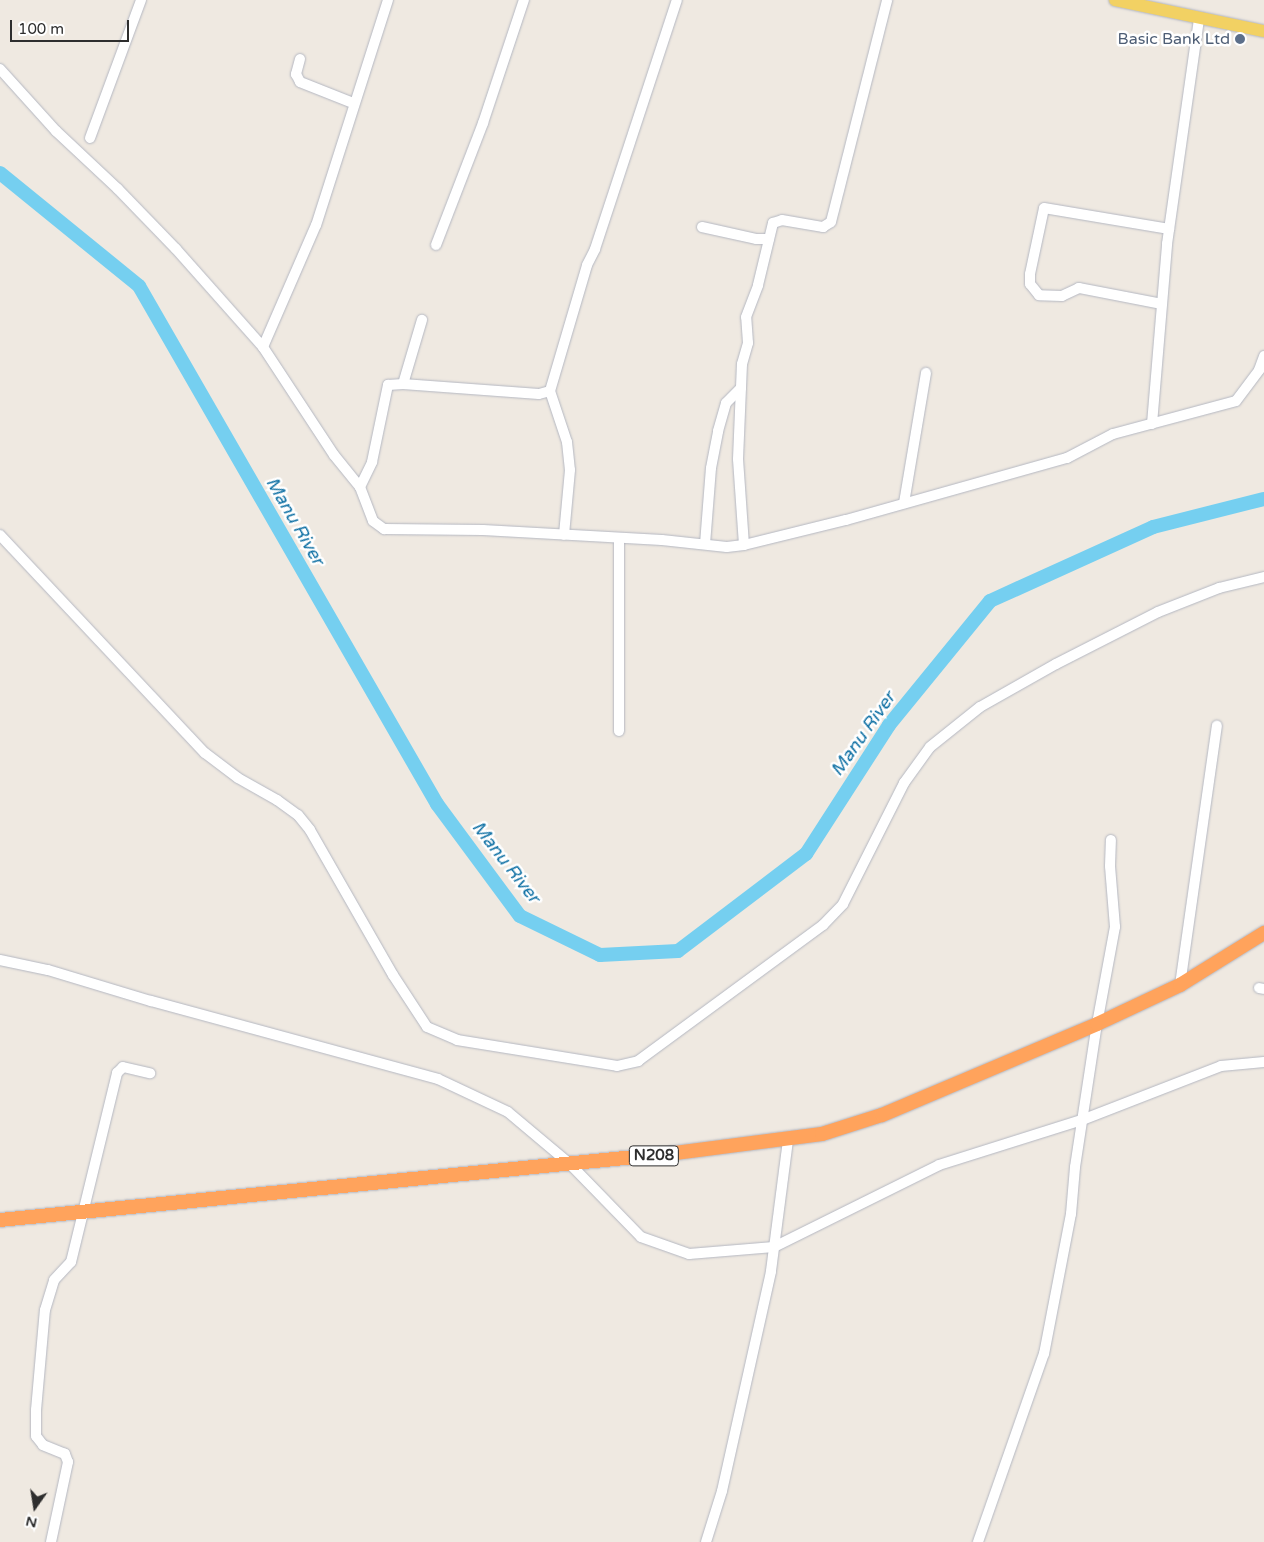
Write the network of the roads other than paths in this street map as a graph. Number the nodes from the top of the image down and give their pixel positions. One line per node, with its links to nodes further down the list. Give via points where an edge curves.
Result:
1 (141, 0): 12 (street)
2 (388, 0): 11 (street)
3 (524, 0): 16 (street, via 483,123)
4 (678, 0): 24 (street, via 587,264)
5 (887, 0): 15 (street, via 831,222 823,227 776,221)
6 (1115, 0): 7 (main road)
7 (1199, 18): 8 (main road); 14 (street)
8 (1264, 31)
9 (300, 60): 11 (street, via 296,74 300,82)
10 (0, 69): 19 (street, via 56,131 176,249)
11 (353, 103): 19 (street, via 316,225)
12 (90, 138)
13 (702, 227): 15 (street)
14 (1169, 229): 17 (street); 17 (street, via 1044,208 1030,274 1030,284 1039,295 1062,296 1078,288)
15 (769, 239): 23 (street, via 746,317 748,343 742,364)
16 (436, 246)
17 (1162, 304): 25 (street)
18 (422, 320): 22 (street)
19 (263, 347): 26 (street, via 334,455)
20 (1264, 356): 25 (street, via 1259,370 1236,401)
21 (926, 372): 27 (street)
22 (403, 384): 24 (street, via 539,394); 26 (street, via 388,385 372,462)
23 (741, 388): 31 (street, via 726,403 718,431 711,468); 32 (street, via 738,459)
24 (550, 391): 29 (street, via 567,442 570,470)
25 (1152, 424): 27 (street, via 1114,434 1067,458)
26 (360, 486): 29 (street, via 373,521 384,529)
27 (904, 503): 32 (street)
28 (0, 535): 33 (street, via 205,753 298,815 427,1027 457,1040 616,1066 638,1060 823,925 843,904 904,783 930,748 980,707 1158,612 1219,588)
29 (564, 535): 30 (street)
30 (619, 538): 31 (street); 35 (street)
31 (705, 544): 32 (street)
32 (744, 545)
33 (1264, 577)
34 (1217, 726): 39 (street)
35 (619, 731)
36 (1111, 840): 40 (street, via 1110,866 1116,920)
37 (1264, 933): 39 (highway, N208)
38 (0, 960): 45 (street, via 48,970 438,1079 508,1112)
39 (1180, 985): 40 (highway, N208)
40 (1097, 1024): 43 (street); 44 (highway, N208, via 882,1115 822,1134)
41 (1264, 1062): 43 (street, via 1221,1066)
42 (150, 1073): 46 (street, via 123,1067 117,1074)
43 (1082, 1120): 48 (street, via 939,1165); 51 (street, via 1071,1214 1044,1354)
44 (788, 1140): 45 (highway, N208); 48 (street)
45 (570, 1164): 46 (highway, N208); 48 (street, via 641,1237 689,1254)
46 (83, 1212): 47 (highway, N208); 49 (street, via 71,1262 54,1280 44,1320 36,1436 43,1444 65,1454 68,1462)
47 (0, 1220)
48 (774, 1247): 50 (street, via 722,1492)
49 (51, 1542)
50 (706, 1542)
51 (978, 1542)

